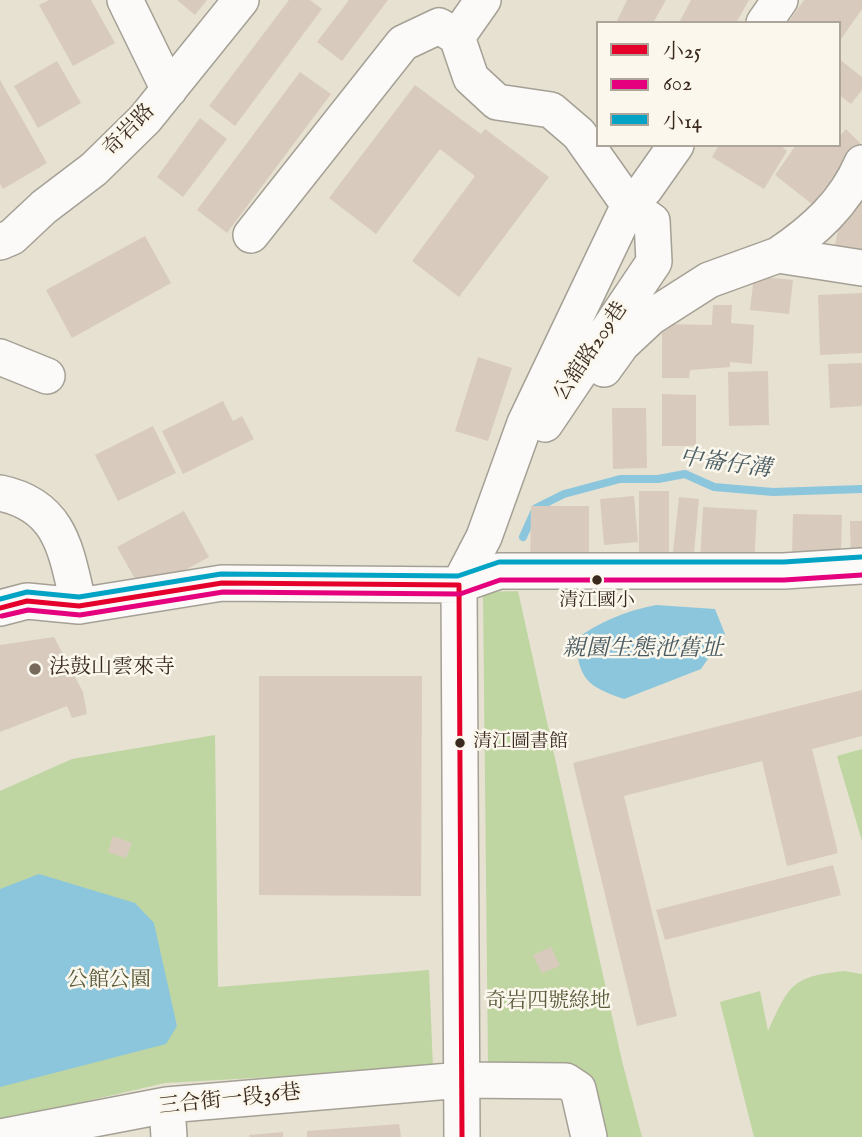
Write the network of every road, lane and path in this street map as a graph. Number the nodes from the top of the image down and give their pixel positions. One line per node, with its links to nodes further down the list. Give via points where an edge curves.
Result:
1 (125, 0): 7 (street)
2 (241, 0): 7 (street, 奇岩路)
3 (483, 0): 6 (street)
4 (780, 0): 5 (street)
5 (765, 21)
6 (457, 37): 10 (street, 公舘路209巷, via 471,78 496,102 551,110 579,134); 11 (street, via 439,26 403,43)
7 (169, 90): 12 (street, 奇岩路, via 94,169)
8 (675, 147): 10 (street)
9 (862, 163): 13 (street, via 828,216)
10 (629, 205): 17 (street, 公舘路209巷, via 652,221 654,262); 19 (street, 公舘路209巷, via 525,423)
11 (251, 235)
12 (0, 242)
13 (778, 255): 14 (street); 17 (street, via 709,280 651,317 622,344 583,397)
14 (862, 268)
15 (0, 357): 16 (street)
16 (47, 376)
17 (554, 410): 19 (street, 公舘路209巷)
18 (0, 493): 22 (street, via 47,514 64,546)
19 (497, 503): 21 (street, 公舘路209巷)
20 (862, 566): 21 (street, via 784,571 512,571)
21 (459, 585): 22 (street, via 222,583); 24 (street)
22 (79, 606): 23 (street, via 27,601)
23 (0, 608)
24 (462, 1080): 25 (street, 三合街一段36巷); 27 (street); 28 (street, 三合街一段36巷, via 566,1081 578,1088)
25 (168, 1121): 26 (street, 三合街一段36巷)
26 (0, 1137)
27 (462, 1137)
28 (589, 1137)

